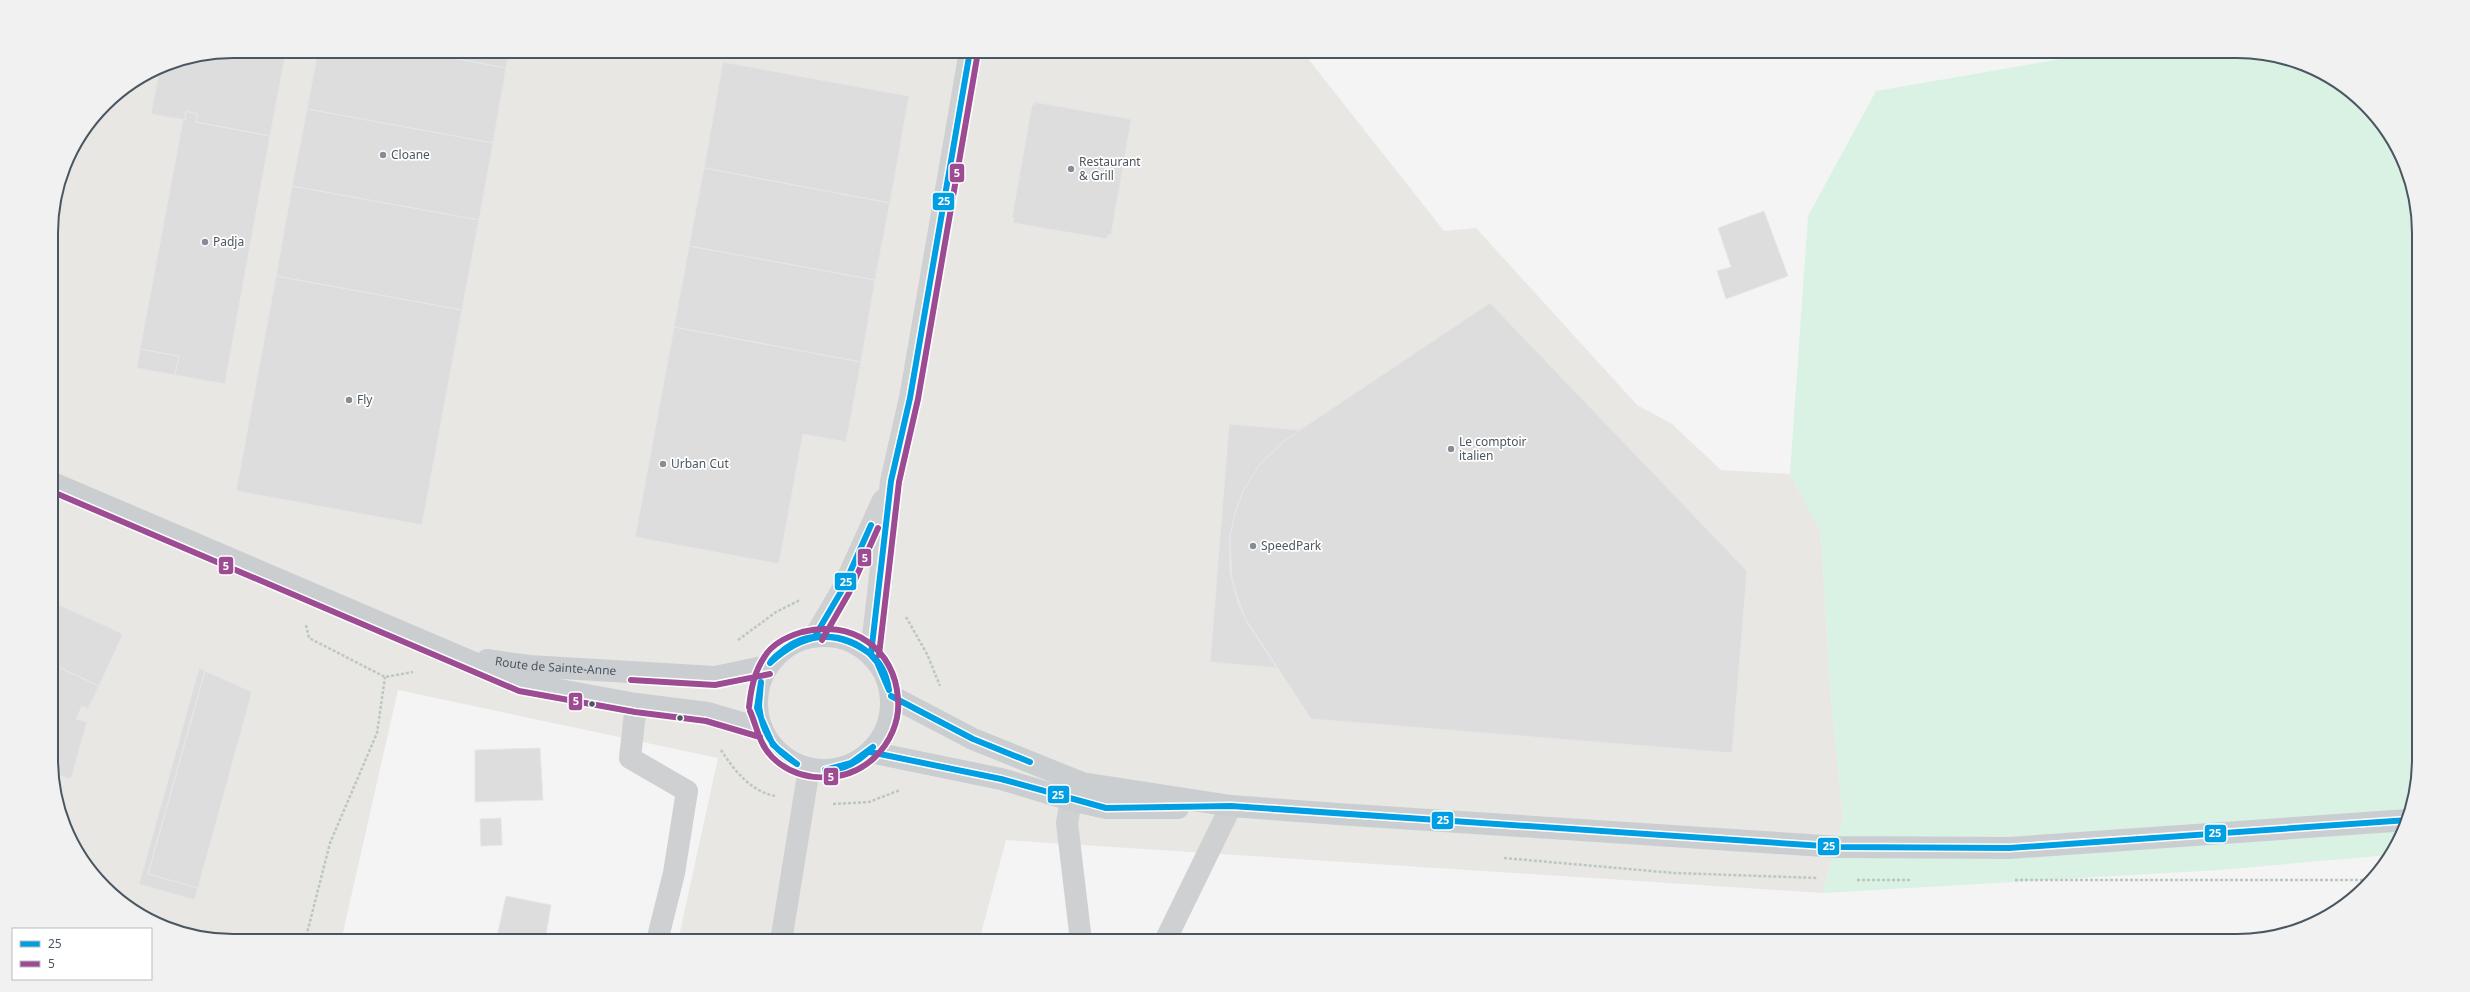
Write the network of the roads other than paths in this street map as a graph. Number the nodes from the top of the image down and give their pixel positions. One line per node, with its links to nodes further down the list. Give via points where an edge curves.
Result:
1 (963, 58): 2 (street, via 910,398)
2 (892, 481): 4 (street, via 842,590); 5 (street)
3 (58, 485): 6 (main road, Route de Sainte-Anne)
4 (815, 636): 5 (main road, via 836,636 855,643); 7 (main road, via 797,641 780,652)
5 (871, 654): 8 (main road, via 885,673)
6 (462, 656): 7 (main road, Route de Sainte-Anne, via 529,666 715,677); 9 (main road, Route de Sainte-Anne, via 521,683)
7 (768, 666): 10 (main road, via 759,686 757,708)
8 (891, 696): 11 (main road, via 890,716 883,735); 14 (main road, via 972,739 1082,783)
9 (636, 704): 10 (main road, Route de Sainte-Anne, via 708,713); 16 (street, via 630,758 687,791 674,873)
10 (762, 729): 12 (main road, via 772,746 788,759)
11 (870, 752): 12 (main road, via 851,764 829,770); 13 (main road, via 1001,779)
12 (809, 769): 17 (street)
13 (1071, 800): 14 (main road, via 1106,808); 18 (street, via 1067,823)
14 (1231, 806): 15 (main road, via 1839,847 2009,848); 19 (street)
15 (2401, 820)
16 (659, 934)
17 (782, 934)
18 (1080, 934)
19 (1168, 934)

